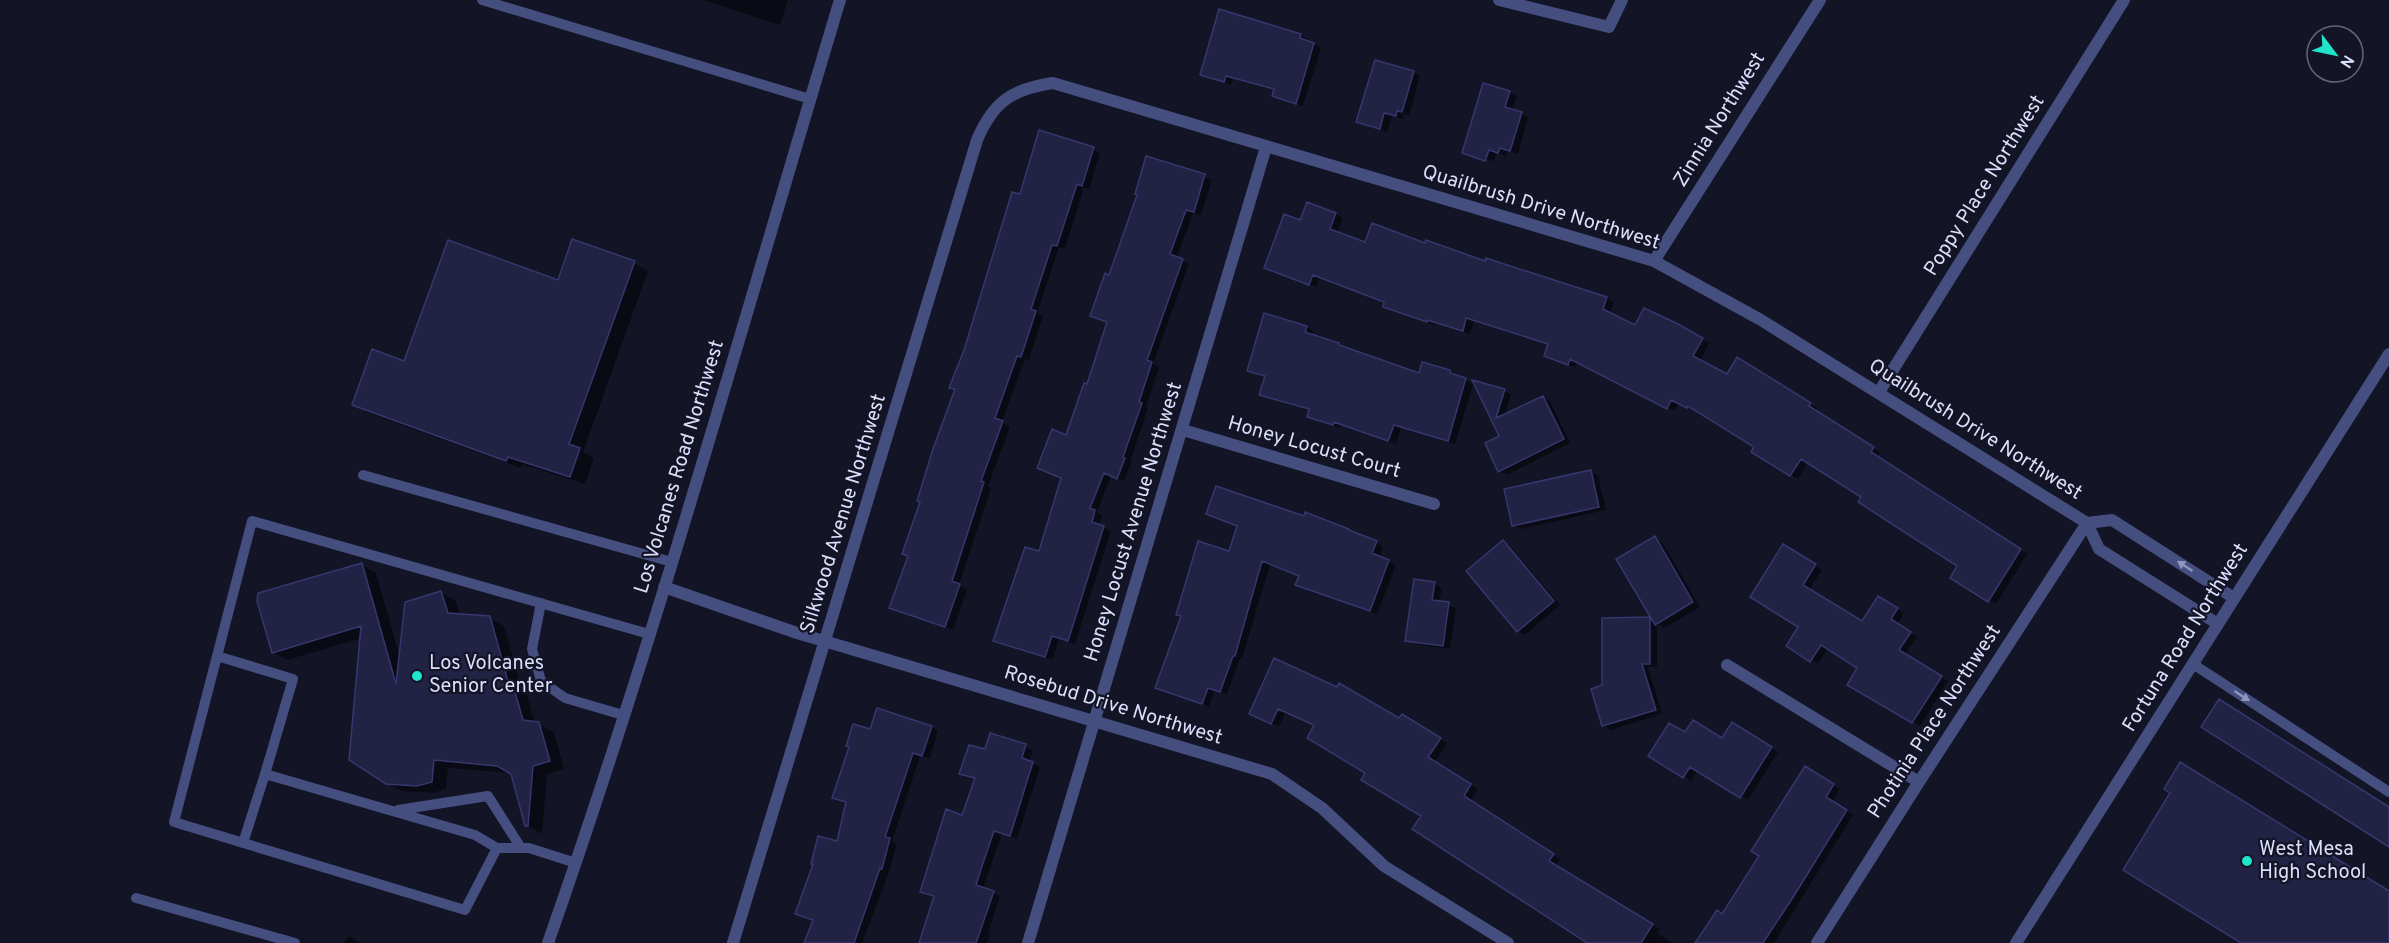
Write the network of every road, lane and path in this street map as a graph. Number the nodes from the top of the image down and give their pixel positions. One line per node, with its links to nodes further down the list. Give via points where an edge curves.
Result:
1 (482, 0): 7 (lane)
2 (840, 0): 7 (street, Los Volcanes Road Northwest)
3 (1498, 0): 4 (street, via 1609,27)
4 (1622, 0)
5 (1820, 0): 10 (street, Zinnia Northwest)
6 (2124, 0): 12 (street, Poppy Place Northwest)
7 (810, 99): 17 (street, Los Volcanes Road Northwest)
8 (1002, 102): 9 (street, Quailbrush Drive Northwest, via 1028,87 1053,83); 23 (street, Silkwood Avenue Northwest, via 986,119 977,140)
9 (1266, 147): 10 (street, Quailbrush Drive Northwest); 13 (street, Honey Locust Avenue Northwest)
10 (1654, 261): 12 (street, Quailbrush Drive Northwest)
11 (2389, 354): 19 (street, Fortuna Road Northwest)
12 (1879, 392): 16 (street, Quailbrush Drive Northwest)
13 (1183, 430): 15 (street, Honey Locust Court); 28 (street, Honey Locust Avenue Northwest)
14 (363, 475): 17 (lane)
15 (1434, 504)
16 (2087, 523): 19 (street, Quailbrush Drive Northwest, one-way to 16, via 2112,520); 21 (street, Quailbrush Drive Northwest, via 2099,549); 30 (street, Photinia Place Northwest)
17 (672, 562): 18 (street, Los Volcanes Road Northwest)
18 (664, 587): 22 (street, Los Volcanes Road Northwest); 23 (street, Rosebud Drive Northwest)
19 (2234, 598): 21 (street, Fortuna Road Northwest)
20 (541, 603): 22 (lane); 24 (lane, via 252,521); 27 (lane, via 532,648 541,681 565,698)
21 (2218, 624): 25 (street, Fortuna Road Northwest)
22 (649, 634): 27 (street, Los Volcanes Road Northwest)
23 (826, 642): 28 (street, Rosebud Drive Northwest); 40 (street, Silkwood Avenue Northwest)
24 (217, 656): 29 (lane, via 293,679); 33 (lane, via 174,822)
25 (2193, 664): 31 (lane, one-way to 31); 44 (street, Fortuna Road Northwest)
26 (1727, 665): 30 (street)
27 (624, 715): 36 (street, Los Volcanes Road Northwest)
28 (1095, 720): 41 (street, Honey Locust Avenue Northwest); 42 (street, Rosebud Drive Northwest, via 1272,774 1322,808 1384,866)
29 (265, 774): 32 (lane); 33 (lane)
30 (1919, 782): 43 (street, Photinia Place Northwest)
31 (2389, 792)
32 (394, 811): 34 (lane, via 488,796); 35 (lane, via 475,835)
33 (243, 843): 35 (lane, via 465,910)
34 (520, 848): 35 (lane); 36 (lane)
35 (497, 849)
36 (576, 863): 39 (street, Los Volcanes Road Northwest)
37 (136, 898): 38 (lane)
38 (295, 943)
39 (548, 943)
40 (733, 943)
41 (1028, 943)
42 (1508, 943)
43 (1817, 943)
44 (2016, 943)

